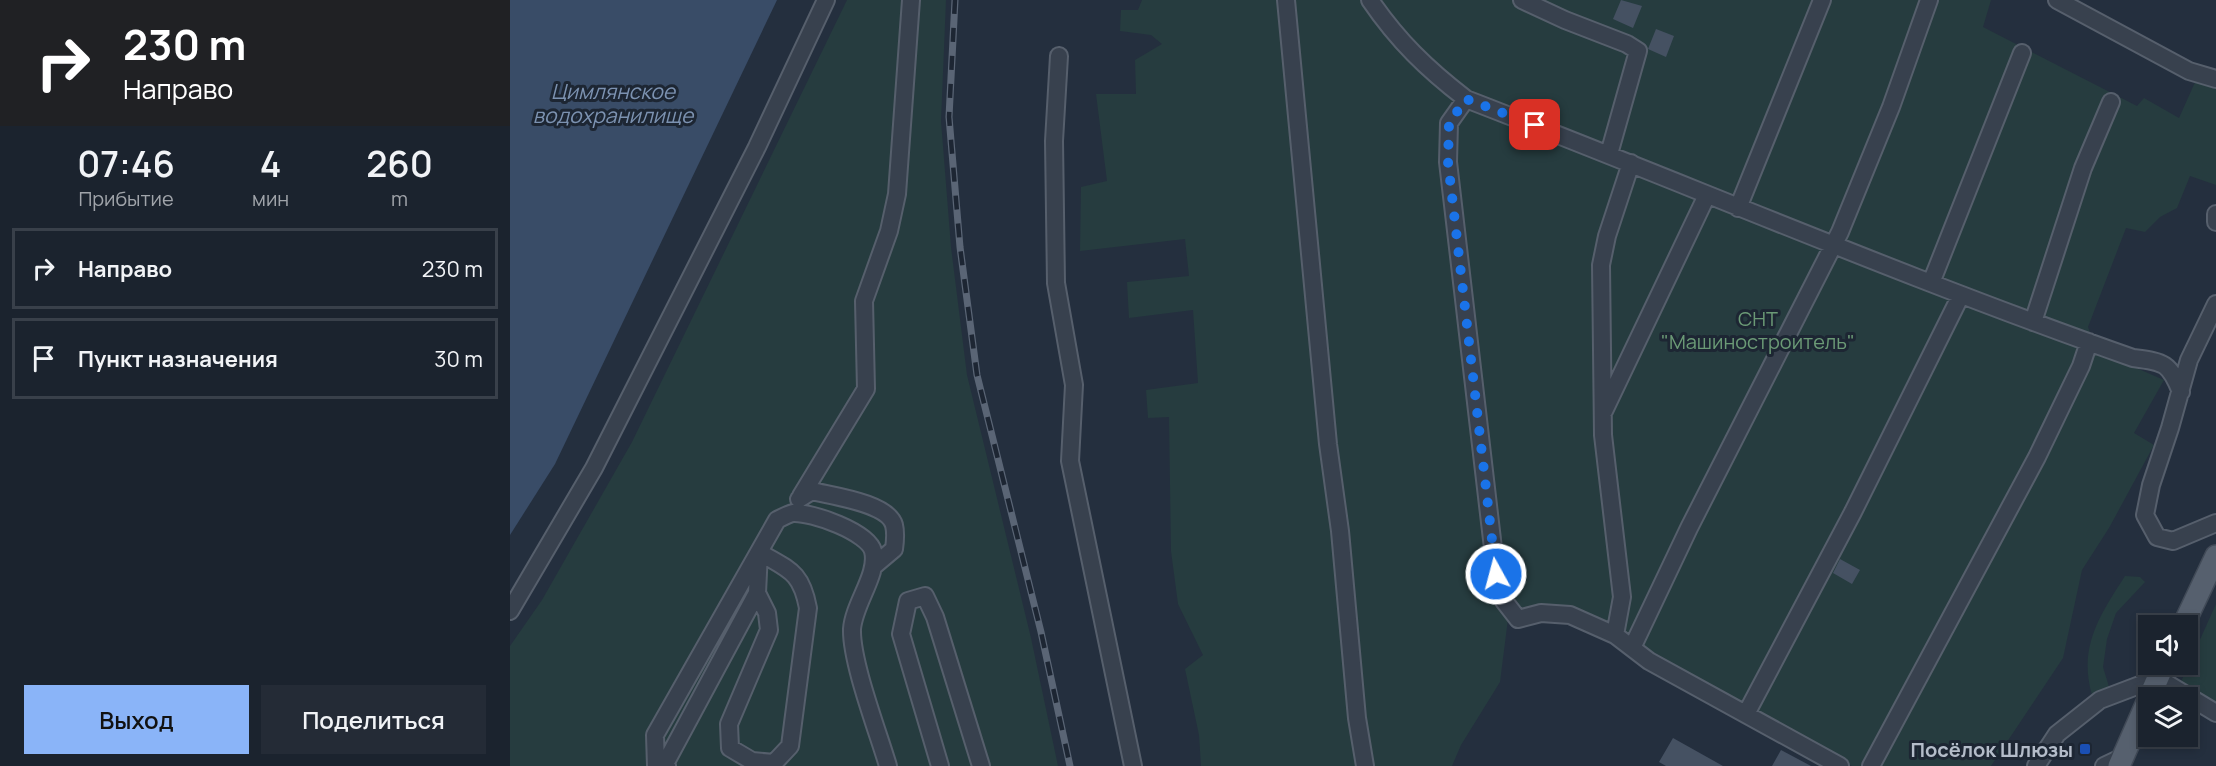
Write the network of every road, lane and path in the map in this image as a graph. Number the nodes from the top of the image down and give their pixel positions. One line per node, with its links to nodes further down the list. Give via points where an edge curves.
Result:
1 (826, 0): 35 (lane, via 757,147 599,458)
2 (911, 0): 28 (lane, via 897,194 889,231 864,301 866,389)
3 (1286, 0): 51 (lane, via 1326,421)
4 (1370, 0): 12 (lane, via 1392,32 1436,76)
5 (1522, 0): 14 (lane, via 1638,51)
6 (1822, 0): 17 (lane)
7 (1929, 0): 20 (lane, via 1891,107)
8 (2057, 0): 11 (lane, via 2189,71)
9 (2022, 53): 21 (lane)
10 (1059, 56): 50 (lane, via 1054,141 1056,283 1074,385 1070,462)
11 (2216, 79)
12 (1466, 99): 14 (lane); 37 (lane, via 1449,123 1448,162 1496,574 1503,601 1518,620 1541,613 1570,615)
13 (2110, 102): 24 (lane, via 2083,168)
14 (1609, 154): 15 (lane)
15 (1631, 163): 16 (lane); 27 (lane, via 1601,265)
16 (1707, 195): 17 (lane); 27 (lane)
17 (1738, 208): 20 (lane)
18 (2216, 214): 19 (lane)
19 (2216, 222)
20 (1832, 245): 21 (lane); 38 (lane)
21 (1930, 284): 22 (lane)
22 (1961, 295): 24 (lane); 42 (lane)
23 (2216, 304): 26 (lane, via 2188,360)
24 (2033, 322): 25 (lane)
25 (2089, 342): 26 (lane, via 2133,358 2159,361 2173,372); 53 (lane, via 2037,457)
26 (2181, 392): 30 (lane, via 2145,515 2157,537 2173,541)
27 (1603, 414): 37 (lane, via 1622,597)
28 (801, 496): 29 (lane); 33 (lane, via 812,491 884,511 894,523 894,549)
29 (777, 520): 31 (lane); 33 (lane, via 793,513 831,521 860,534 873,548)
30 (2216, 523)
31 (759, 552): 34 (lane); 34 (lane, via 795,573 805,591 808,608 790,746 774,763 752,761 730,748 729,724 769,630); 45 (lane, via 655,735)
32 (2216, 556): 36 (main road)
33 (875, 565): 47 (lane, via 858,602 852,630 858,668)
34 (758, 593): 46 (lane)
35 (510, 611)
36 (2188, 615)
37 (1615, 635): 38 (lane)
38 (1632, 648): 42 (lane)
39 (2153, 675): 54 (lane, via 2100,700 2057,734)
40 (2167, 675): 41 (lane)
41 (2214, 709)
42 (1746, 714): 52 (lane)
43 (2138, 723): 44 (main road)
44 (2121, 761): 55 (lane)
45 (656, 766)
46 (667, 766)
47 (888, 766)
48 (939, 766): 49 (lane, via 901,634 908,601 925,596)
49 (981, 766)
50 (1134, 766)
51 (1365, 766)
52 (1840, 766)
53 (1871, 766)
54 (2036, 766)
55 (2104, 766)

